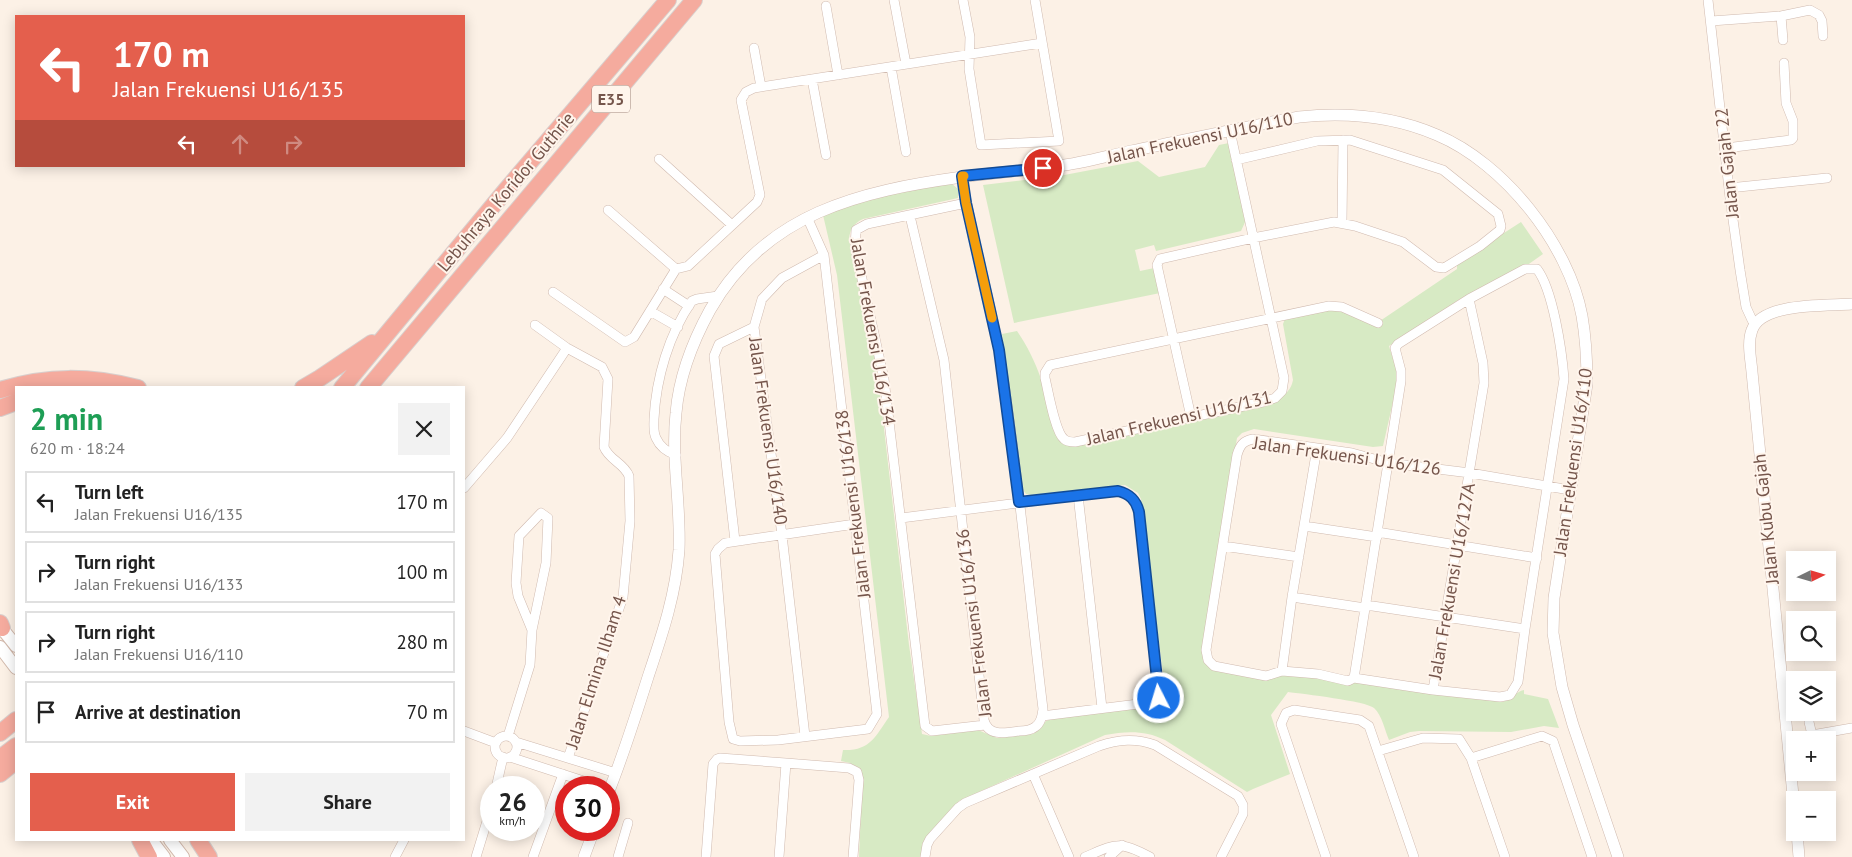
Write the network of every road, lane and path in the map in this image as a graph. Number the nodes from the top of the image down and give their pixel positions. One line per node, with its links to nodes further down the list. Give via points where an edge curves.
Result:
1 (668, 0): 53 (highway, Lebuhraya Koridor Guthrie / E35)
2 (694, 0): 60 (highway, Lebuhraya Koridor Guthrie / E35)
3 (894, 0): 16 (street)
4 (963, 0): 14 (street, via 970,37)
5 (1035, 0): 12 (street)
6 (1708, 0): 9 (street, Jalan Gajah 22)
7 (826, 6): 18 (street)
8 (1781, 16): 9 (street); 10 (street, via 1815,11 1820,14); 11 (street)
9 (1711, 21): 23 (street, Jalan Gajah 22)
10 (1823, 36)
11 (1783, 40)
12 (1042, 43): 14 (street); 14 (street, via 1059,141 981,145)
13 (754, 48): 20 (street)
14 (969, 54): 16 (street)
15 (1784, 63): 23 (street, via 1786,103 1793,121 1794,138)
16 (906, 64): 17 (street)
17 (891, 67): 18 (street); 24 (street)
18 (838, 75): 19 (street)
19 (812, 79): 20 (street); 25 (street)
20 (761, 87): 36 (street, via 746,92 741,100 760,195 757,202)
21 (1230, 131): 27 (street, Jalan Frekuensi U16/131); 28 (street, Jalan Frekuensi U16/110, via 1060,166); 72 (street, Jalan Frekuensi U16/110, via 1317,115 1371,116 1405,124 1457,145 1510,187 1550,238 1568,273 1582,315 1587,384)
22 (1343, 140): 27 (street, via 1317,141); 35 (street); 35 (street, via 1443,170 1498,214 1501,226 1480,246 1444,268 1436,267 1403,242)
23 (1726, 148): 30 (street, Jalan Gajah 22)
24 (906, 152)
25 (826, 155)
26 (659, 159): 36 (street)
27 (1236, 160): 37 (street, Jalan Frekuensi U16/131)
28 (962, 176): 31 (street); 34 (street, Jalan Frekuensi U16/110, via 881,190 835,204)
29 (1827, 178): 30 (street)
30 (1729, 188): 49 (street, Jalan Gajah 22, via 1744,299)
31 (966, 203): 33 (street, Jalan Frekuensi U16/134); 74 (street, via 999,350)
32 (608, 210): 39 (street)
33 (910, 216): 75 (street, Jalan Frekuensi U16/136, via 944,360); 76 (street, Jalan Frekuensi U16/134, via 867,224 856,230 854,236 883,371)
34 (807, 218): 38 (street, Jalan Frekuensi U16/138); 42 (street, Jalan Frekuensi U16/110, via 755,252)
35 (1342, 222): 37 (street)
36 (732, 225): 39 (street, via 688,266)
37 (1253, 238): 47 (street, Jalan Frekuensi U16/131); 54 (street, via 1158,261)
38 (824, 255): 52 (street, via 782,278 762,300); 77 (street, Jalan Frekuensi U16/138)
39 (676, 269): 40 (street)
40 (663, 289): 45 (street); 46 (street)
41 (553, 292): 46 (street, via 625,342 634,337)
42 (718, 296): 45 (street, via 696,298); 67 (street, Jalan Frekuensi U16/110, via 696,338 682,378 676,412)
43 (1468, 299): 68 (street, via 1396,345 1401,381); 69 (street, Jalan Frekuensi U16/127A, via 1484,363 1484,383); 70 (street, via 1525,269 1537,269 1546,282 1562,354 1564,379)
44 (1852, 304): 49 (street, via 1781,310 1771,312)
45 (689, 306): 51 (street)
46 (650, 311): 51 (street)
47 (1270, 318): 48 (street, via 1336,306); 54 (street, Jalan Frekuensi U16/131); 65 (street, Jalan Frekuensi U16/131, via 1284,378 1282,391 1271,400)
48 (1378, 323)
49 (1755, 323): 104 (street, Jalan Kubu Gajah, via 1750,339 1752,372)
50 (535, 325): 55 (street, Jalan Elmina Ilham 4)
51 (678, 327): 67 (street, via 663,366 654,426 655,437 663,448)
52 (754, 327): 80 (street, Jalan Frekuensi U16/140); 81 (street, via 719,344 714,356)
53 (390, 330): 58 (highway); 59 (highway, Lebuhraya Koridor Guthrie / E35)
54 (1174, 338): 65 (street); 65 (street, Jalan Frekuensi U16/131, via 1050,365 1045,378 1059,433 1070,442)
55 (567, 348): 71 (street, via 507,438); 115 (street, Jalan Elmina Ilham 4, via 602,367 606,373 604,447 606,453 627,470 630,521 623,597)
56 (19, 386): 57 (highway, via 48,380 86,378)
57 (131, 386)
58 (306, 386)
59 (344, 386)
60 (370, 386)
61 (15, 387): 62 (highway)
62 (0, 390)
63 (15, 402): 64 (highway)
64 (0, 408)
65 (1192, 417)
66 (1317, 448): 68 (street, Jalan Frekuensi U16/126); 78 (street); 83 (street, Jalan Frekuensi U16/126, via 1253,439 1242,443 1237,454)
67 (676, 455): 119 (street, Jalan Frekuensi U16/110, via 679,549 673,595)
68 (1389, 463): 69 (street, Jalan Frekuensi U16/126); 79 (street)
69 (1470, 473): 70 (street, Jalan Frekuensi U16/126); 82 (street, Jalan Frekuensi U16/127A)
70 (1548, 486): 72 (street, Jalan Frekuensi U16/126); 85 (street)
71 (465, 487)
72 (1570, 490): 158 (street, Jalan Frekuensi U16/110, via 1554,598 1555,655 1573,725)
73 (1078, 495): 74 (street); 98 (street); 98 (street, via 1118,491 1130,496 1138,506 1159,698 1154,702)
74 (1019, 502): 75 (street); 99 (street)
75 (961, 510): 76 (street); 101 (street, Jalan Frekuensi U16/136)
76 (901, 518): 101 (street, via 924,726 932,731)
77 (855, 524): 80 (street); 108 (street, Jalan Frekuensi U16/138, via 877,714 868,728)
78 (1304, 526): 79 (street); 84 (street)
79 (1377, 534): 82 (street); 87 (street)
80 (782, 535): 81 (street); 108 (street, Jalan Frekuensi U16/140)
81 (734, 541): 108 (street, via 725,543 715,554 732,739 778,740)
82 (1457, 545): 85 (street); 88 (street, Jalan Frekuensi U16/127A)
83 (1223, 546): 84 (street); 95 (street, Jalan Frekuensi U16/126, via 1206,650 1208,660 1214,666 1266,676)
84 (1299, 557): 86 (street)
85 (1537, 558): 90 (street)
86 (1292, 597): 87 (street); 95 (street)
87 (1365, 606): 88 (street); 96 (street)
88 (1444, 618): 90 (street); 97 (street, Jalan Frekuensi U16/127A)
89 (1, 626): 92 (main road)
90 (1525, 629): 97 (street, via 1518,682 1510,695 1500,697)
91 (532, 630): 91 (street, via 516,583 520,536 541,513 548,518 546,563); 107 (street, via 530,665)
92 (15, 645)
93 (0, 647): 94 (main road)
94 (15, 667)
95 (1282, 671): 96 (street, via 1348,681)
96 (1354, 678): 97 (street)
97 (1433, 690)
98 (1102, 708): 99 (street)
99 (1042, 716): 101 (street, Jalan Frekuensi U16/136, via 1030,730 1002,734)
100 (15, 721): 106 (highway)
101 (985, 725)
102 (1852, 728): 105 (street)
103 (465, 731): 110 (street)
104 (1787, 731)
105 (1835, 731)
106 (0, 733)
107 (508, 736): 109 (street); 110 (street)
108 (805, 736)
109 (516, 742): 113 (street, via 517,749); 115 (street)
110 (496, 743): 113 (street, via 496,750)
111 (15, 747): 114 (highway)
112 (1378, 751): 116 (street, via 1423,738 1459,739); 154 (street, via 1369,726 1360,720 1308,711 1286,713 1281,724); 155 (street)
113 (507, 757): 121 (street); 123 (street)
114 (0, 758)
115 (568, 758): 119 (street)
116 (1472, 758): 156 (street); 157 (street, via 1542,736 1553,740)
117 (15, 762): 120 (highway)
118 (786, 763): 145 (street, via 717,759 713,764); 146 (street); 147 (street, via 849,768 857,772)
119 (616, 773): 125 (street, Jalan Frekuensi U16/110)
120 (0, 774)
121 (563, 774): 124 (street); 142 (street)
122 (1033, 774): 148 (street, via 958,808 930,839); 149 (street); 153 (street, via 1121,740 1155,744 1238,796 1243,805 1242,814)
123 (500, 776)
124 (569, 776)
125 (615, 776)
126 (628, 823): 144 (street)
127 (141, 841): 136 (highway)
128 (152, 841): 137 (main road)
129 (171, 841): 138 (main road)
130 (199, 841): 139 (highway)
131 (403, 841): 140 (street)
132 (481, 841): 141 (street)
133 (590, 841): 143 (street)
134 (1798, 841): 159 (street)
135 (1122, 845): 150 (street); 151 (street); 152 (street)
136 (149, 857)
137 (164, 857)
138 (183, 857)
139 (210, 857)
140 (395, 857)
141 (476, 857)
142 (534, 857)
143 (584, 857)
144 (618, 857)
145 (704, 857)
146 (779, 857)
147 (853, 857)
148 (925, 857)
149 (1068, 857)
150 (1084, 857)
151 (1109, 857)
152 (1150, 857)
153 (1221, 857)
154 (1326, 857)
155 (1414, 857)
156 (1505, 857)
157 (1592, 857)
158 (1618, 857)
159 (1799, 857)

